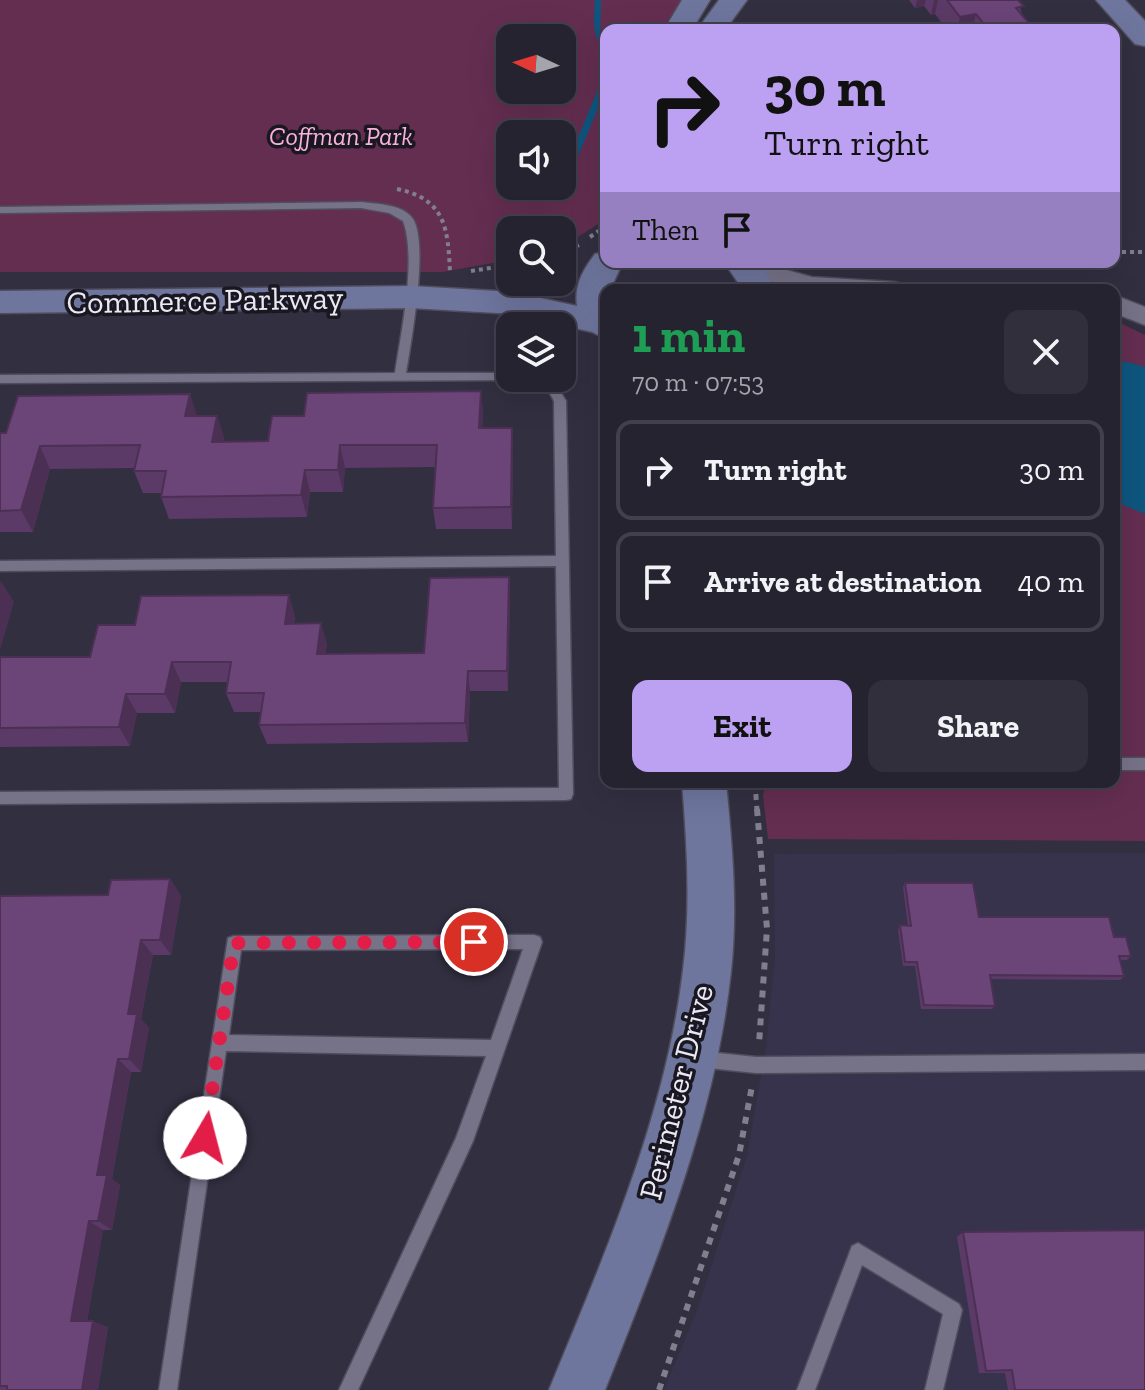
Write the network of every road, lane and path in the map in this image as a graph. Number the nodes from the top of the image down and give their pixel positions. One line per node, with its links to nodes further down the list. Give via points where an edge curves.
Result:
1 (696, 0): 4 (main road)
2 (733, 0): 5 (main road)
3 (1110, 0): 6 (main road)
4 (682, 24)
5 (715, 24)
6 (1145, 38)
7 (0, 210): 16 (lane, via 361,205 387,209 407,218 413,230)
8 (1120, 252): 9 (path)
9 (1145, 252)
10 (600, 263): 11 (main road)
11 (576, 268)
12 (602, 268): 19 (main road, via 591,297)
13 (749, 273): 14 (street)
14 (807, 284)
15 (496, 285): 16 (main road, Commerce Parkway)
16 (411, 297): 17 (main road, Commerce Parkway); 21 (main road, Commerce Parkway, via 513,303); 22 (lane)
17 (0, 302)
18 (1120, 306): 20 (street)
19 (600, 316)
20 (1145, 317)
21 (600, 324)
22 (400, 377): 23 (lane); 24 (lane)
23 (496, 377)
24 (0, 379)
25 (555, 392): 26 (lane, via 560,401)
26 (562, 561): 27 (lane); 31 (lane, via 566,794)
27 (0, 566)
28 (1120, 764): 29 (lane)
29 (1145, 764)
30 (705, 788): 34 (main road, Perimeter Drive, via 710,929 704,994)
31 (0, 798)
32 (219, 1043): 33 (lane); 33 (lane, via 234,943 534,942); 36 (lane)
33 (497, 1048): 37 (lane, via 464,1141)
34 (690, 1058): 35 (lane, via 756,1065); 38 (main road, Perimeter Drive, via 643,1225)
35 (1145, 1062)
36 (168, 1390)
37 (348, 1390)
38 (577, 1390)
39 (806, 1390): 40 (lane, via 858,1252 953,1310)
40 (934, 1390)

